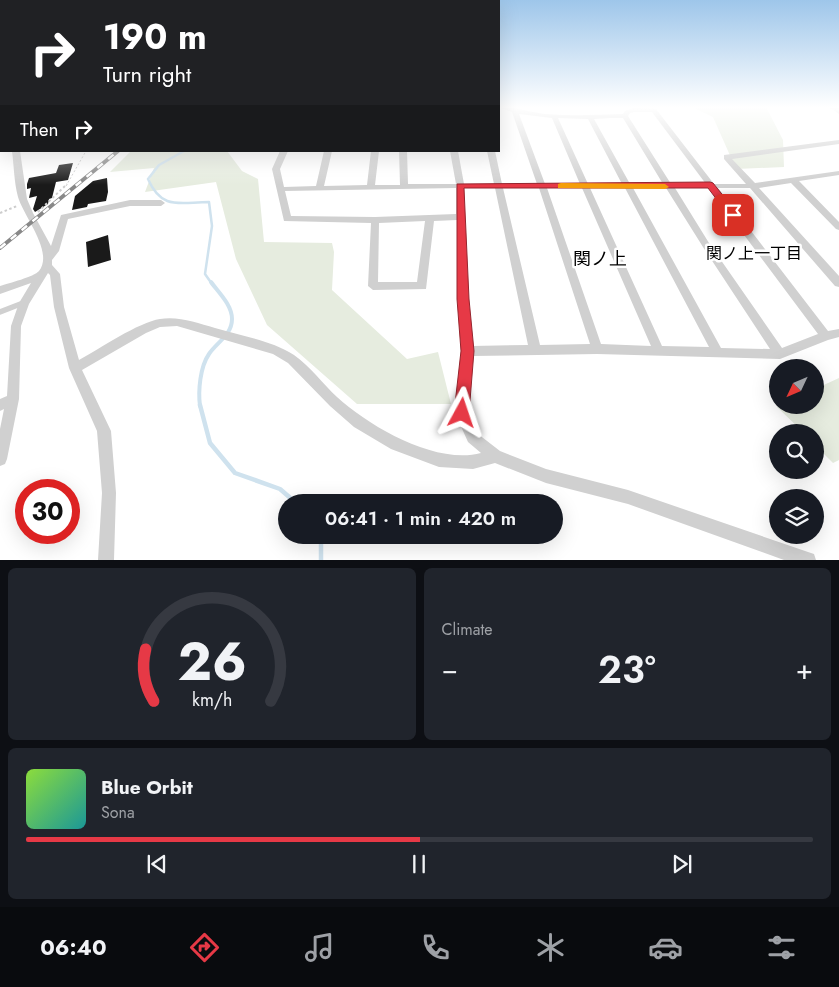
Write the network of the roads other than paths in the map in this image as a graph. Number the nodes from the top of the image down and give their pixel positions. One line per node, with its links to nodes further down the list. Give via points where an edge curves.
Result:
1 (523, 133): 20 (street)
2 (561, 133): 21 (street)
3 (599, 133): 22 (street)
4 (636, 133): 25 (street)
5 (671, 133): 17 (street)
6 (839, 142): 23 (street, via 727,157)
7 (16, 152): 34 (street, via 24,204 44,235)
8 (284, 152): 28 (street, via 276,169)
9 (328, 152): 26 (street)
10 (375, 152): 27 (street)
11 (404, 152): 24 (street)
12 (454, 152): 18 (street)
13 (491, 152): 19 (street)
14 (835, 173): 15 (street); 16 (street)
15 (793, 180): 23 (street); 33 (street)
16 (839, 182)
17 (710, 185): 23 (street); 25 (street); 41 (street)
18 (460, 186): 19 (street); 24 (street); 30 (street)
19 (499, 186): 20 (street); 43 (street)
20 (542, 186): 21 (street); 42 (street)
21 (584, 186): 22 (street); 45 (street)
22 (629, 186): 25 (street); 46 (street)
23 (753, 186): 36 (street)
24 (404, 187): 27 (street)
25 (669, 187): 47 (street)
26 (320, 188): 27 (street); 28 (street)
27 (371, 188)
28 (282, 190): 32 (street, via 287,219)
29 (160, 204): 34 (street, via 130,203 64,217 54,251)
30 (460, 217): 31 (street); 44 (street)
31 (430, 219): 32 (street); 32 (street, via 422,286 374,286)
32 (375, 220)
33 (839, 227)
34 (47, 262): 35 (street); 48 (street, via 55,274 59,307)
35 (40, 276): 37 (street); 38 (street)
36 (839, 284)
37 (0, 290)
38 (24, 303): 39 (lane); 49 (street, via 16,326)
39 (0, 312)
40 (839, 333): 41 (street)
41 (826, 336): 47 (street)
42 (597, 349): 43 (street); 45 (street)
43 (534, 350): 44 (street)
44 (467, 351): 51 (street, via 462,413 473,438)
45 (659, 351): 46 (street)
46 (718, 353): 47 (street)
47 (780, 354)
48 (75, 368): 51 (street, via 159,323 177,322 276,350 292,360 359,423 396,444 439,460 473,462); 53 (street, via 104,431 109,492)
49 (14, 398): 50 (street); 52 (street)
50 (0, 404)
51 (495, 456): 54 (street, via 546,476 628,497)
52 (0, 459)
53 (106, 560)
54 (808, 560)

